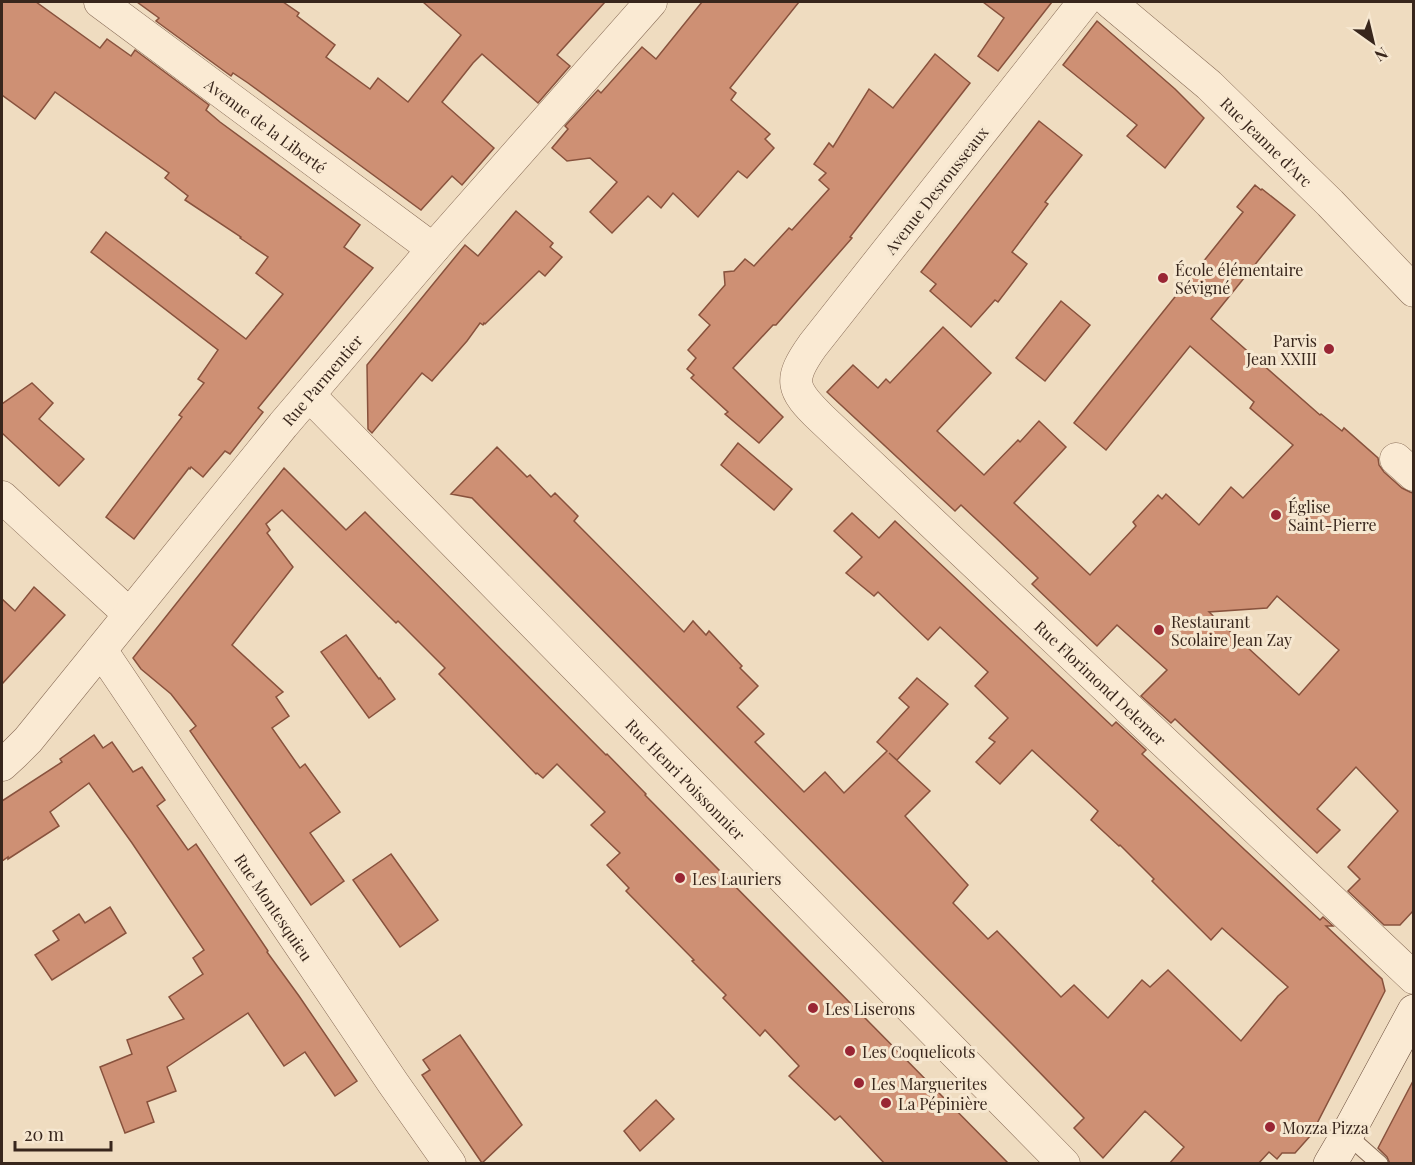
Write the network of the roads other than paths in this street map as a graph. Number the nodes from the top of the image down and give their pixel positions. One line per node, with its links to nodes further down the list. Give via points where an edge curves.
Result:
1 (100, 2): 5 (street, Avenue de la Liberté)
2 (651, 2): 5 (street, Rue Parmentier)
3 (1084, 2): 7 (street, Avenue Desrousseaux, via 813,345)
4 (1110, 2): 6 (street, Rue Jeanne d'Arc, via 1209,85)
5 (433, 249): 8 (street, Rue Parmentier)
6 (1413, 291)
7 (795, 382): 13 (street, Rue Florimond Delemer, via 810,408)
8 (309, 395): 10 (street, Rue Parmentier); 17 (street, Rue Henri Poissonnier)
9 (2, 496): 10 (street)
10 (129, 614): 11 (street, Rue Parmentier)
11 (100, 650): 12 (street, Rue Parmentier, via 28,740); 16 (street, Rue Montesquieu)
12 (2, 765)
13 (1413, 978)
14 (1413, 1011): 15 (street)
15 (1347, 1135): 18 (street); 19 (lane)
16 (450, 1164)
17 (1064, 1164)
18 (1330, 1164)
19 (1380, 1164)

